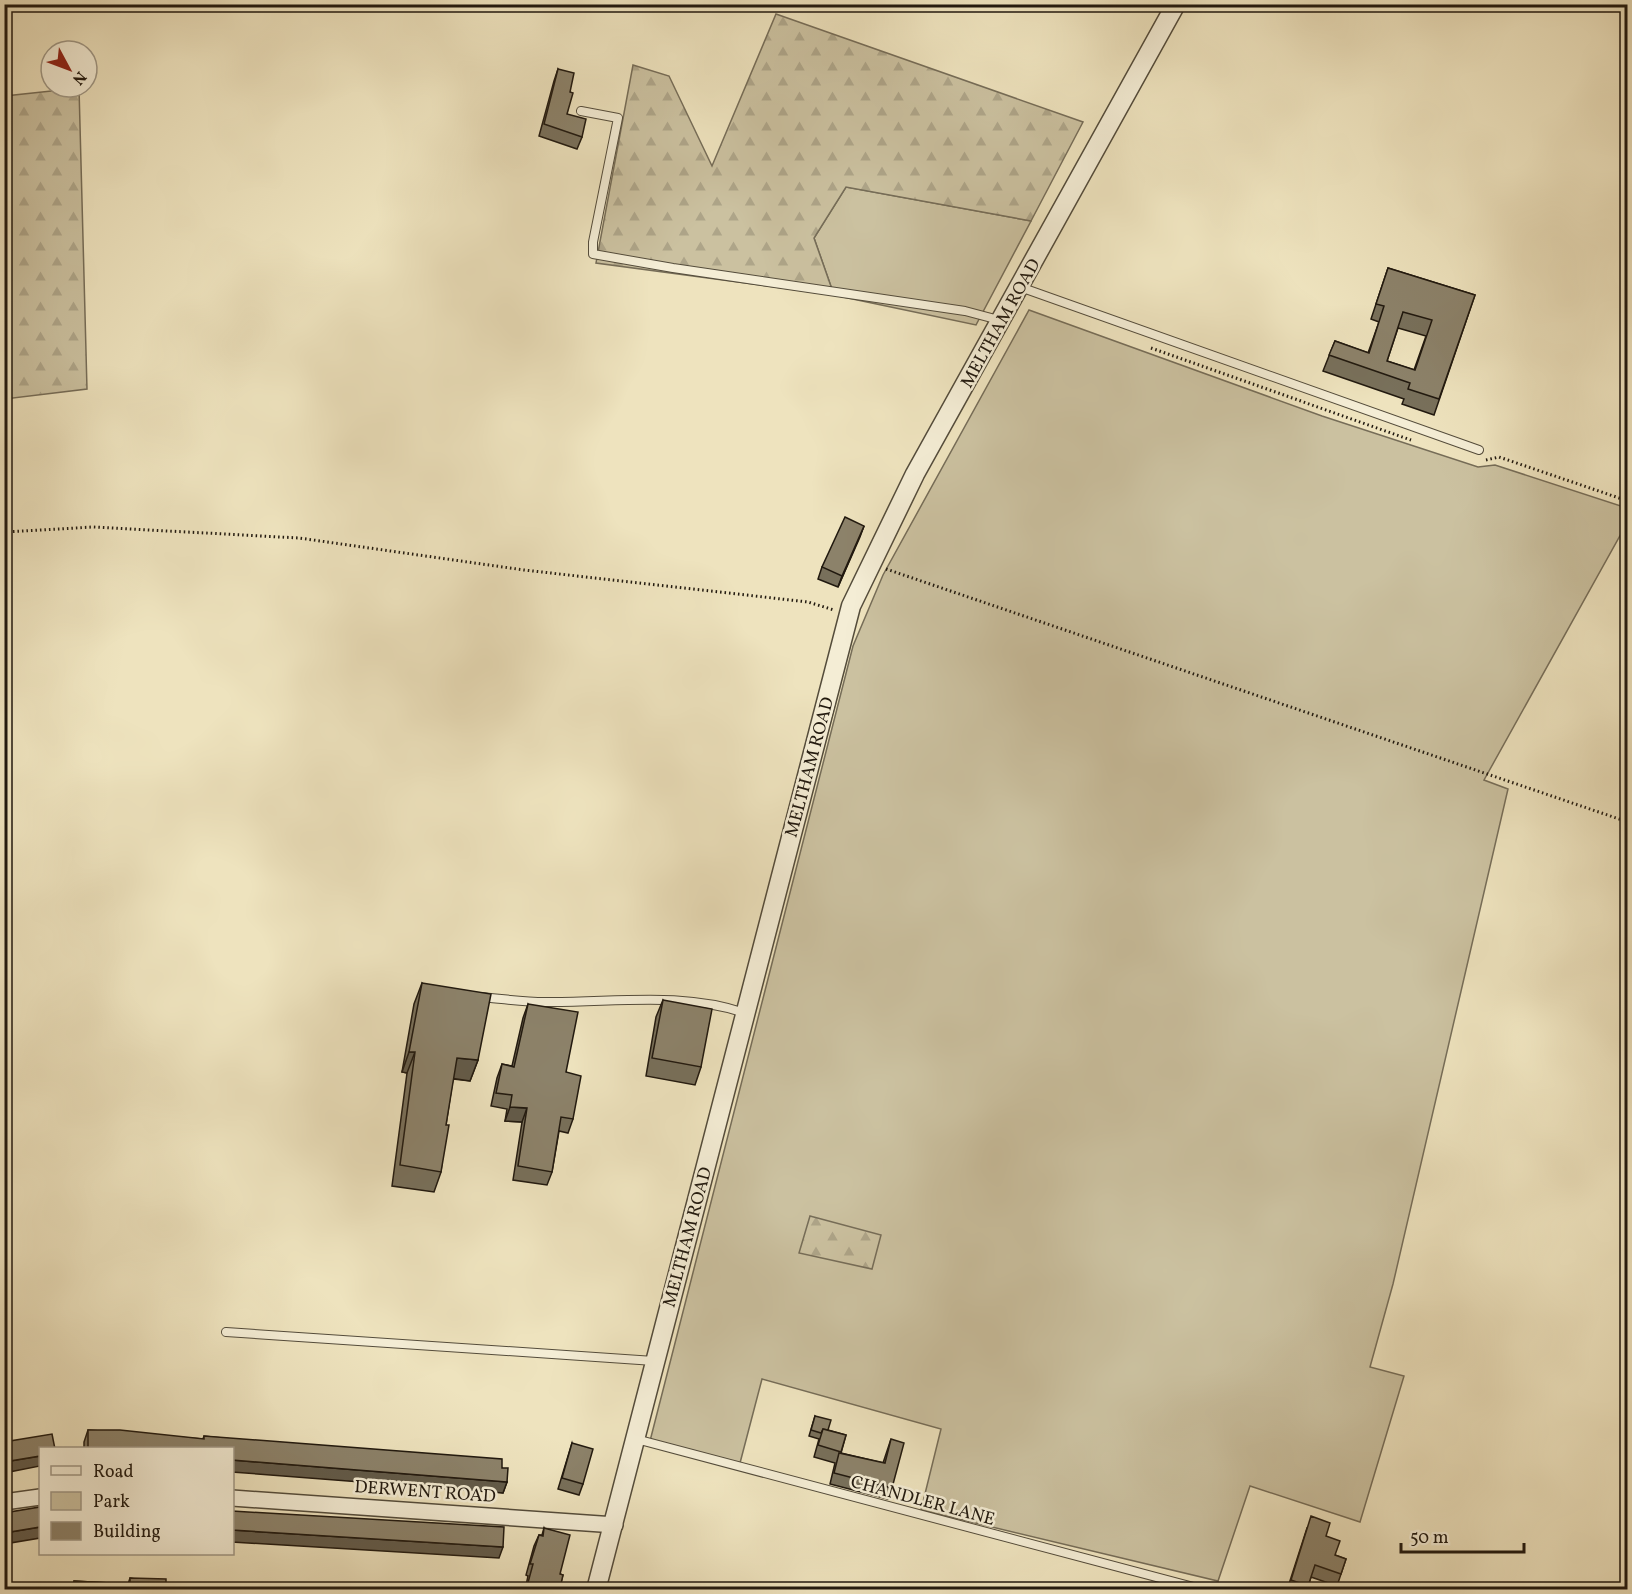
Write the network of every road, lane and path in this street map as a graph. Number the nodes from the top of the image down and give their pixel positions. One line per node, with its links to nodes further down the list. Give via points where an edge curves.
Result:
1 (1176, 4): 3 (street, MELTHAM ROAD)
2 (581, 111): 4 (lane, via 618,118 593,254 965,311)
3 (1020, 287): 4 (street, MELTHAM ROAD); 5 (lane)
4 (1000, 321): 7 (street, MELTHAM ROAD)
5 (1479, 450)
6 (4, 532): 8 (path, via 93,527 299,538 524,570 808,602)
7 (870, 563): 8 (street, MELTHAM ROAD); 9 (path)
8 (849, 614): 11 (street, MELTHAM ROAD)
9 (1628, 822)
10 (468, 996): 11 (lane, via 546,1002 636,998 716,1004)
11 (745, 1013): 13 (street, MELTHAM ROAD)
12 (226, 1332): 13 (lane)
13 (654, 1361): 14 (street, MELTHAM ROAD)
14 (634, 1438): 18 (street, MELTHAM ROAD); 20 (lane, CHANDLER LANE)
15 (39, 1497): 17 (street)
16 (234, 1498): 18 (street, DERWENT ROAD)
17 (4, 1502)
18 (615, 1525): 19 (street, MELTHAM ROAD)
19 (596, 1590)
20 (1205, 1590)

